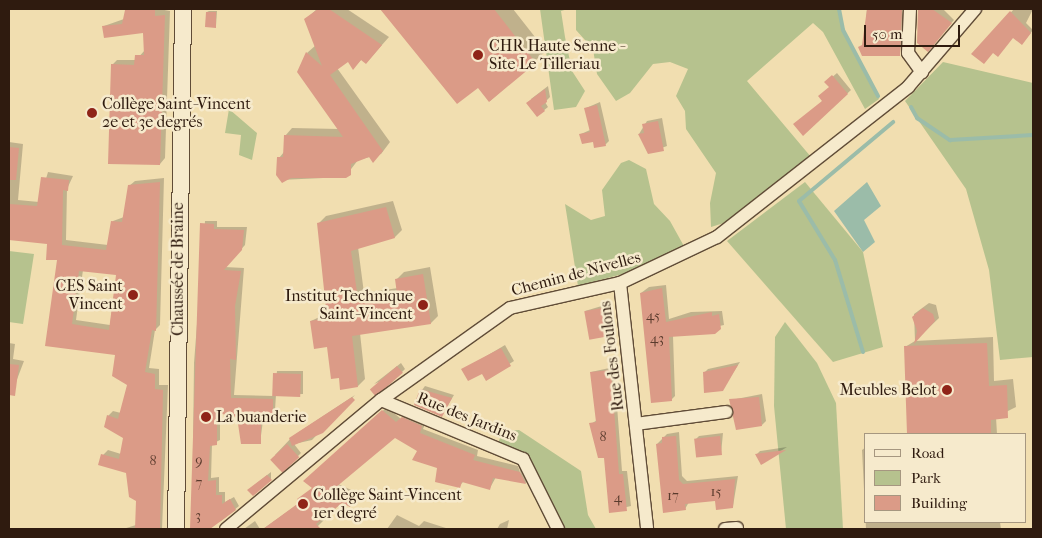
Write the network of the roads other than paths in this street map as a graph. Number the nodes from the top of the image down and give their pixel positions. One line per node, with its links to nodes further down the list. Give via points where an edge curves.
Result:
1 (183, 9): 9 (street, Chaussée de Braine)
2 (910, 9): 4 (street, via 908,53)
3 (975, 9): 4 (street, Chemin de Nivelles)
4 (922, 72): 5 (street, Chemin de Nivelles, via 717,237)
5 (620, 283): 6 (street, Chemin de Nivelles, via 510,308); 8 (street, Rue des Foulons)
6 (381, 400): 10 (street, Chemin de Nivelles); 11 (street, Rue des Jardins, via 523,459)
7 (726, 412): 8 (street, Rue des Foulons)
8 (636, 424): 12 (street, Rue des Foulons)
9 (176, 529)
10 (226, 529)
11 (558, 529)
12 (647, 529)

